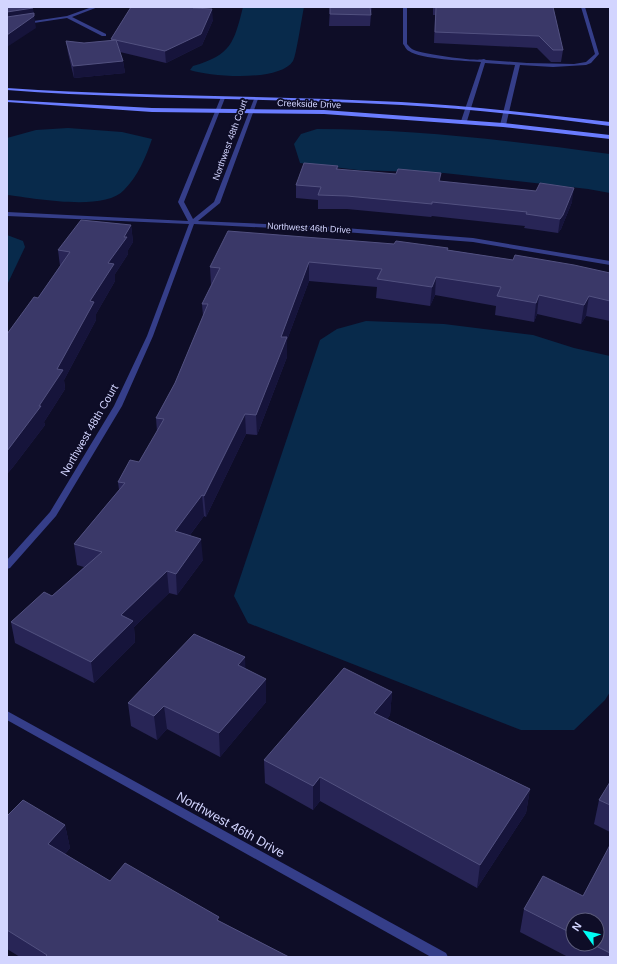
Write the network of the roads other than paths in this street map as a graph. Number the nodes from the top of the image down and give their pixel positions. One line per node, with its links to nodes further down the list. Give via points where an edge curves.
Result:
1 (96, 7): 4 (street)
2 (405, 7): 7 (street, via 405,44 412,51)
3 (582, 7): 8 (street, via 597,54 587,64)
4 (68, 17): 5 (street); 6 (street)
5 (7, 26)
6 (104, 35)
7 (484, 60): 8 (street); 13 (street)
8 (518, 64): 16 (street)
9 (7, 89): 10 (street, Creekside Drive, via 122,97)
10 (223, 98): 11 (street, Creekside Drive); 14 (street, Northwest 48th Court)
11 (256, 99): 13 (street, Creekside Drive, via 373,102); 15 (street, Northwest 48th Court)
12 (7, 101): 14 (street, Creekside Drive, via 128,109)
13 (468, 109): 16 (street, Creekside Drive); 17 (street)
14 (216, 111): 15 (street, Creekside Drive); 22 (street, Northwest 48th Court, via 181,202)
15 (251, 111): 17 (street, Creekside Drive, via 339,113); 22 (street, Northwest 48th Court, via 217,203)
16 (506, 112): 18 (street, Creekside Drive); 19 (street)
17 (464, 121): 19 (street, Creekside Drive)
18 (610, 124)
19 (503, 125): 20 (street, Creekside Drive)
20 (610, 137)
21 (7, 214): 22 (street, Northwest 46th Drive)
22 (192, 223): 23 (street, Northwest 46th Drive, via 332,229 473,240); 24 (street, Northwest 48th Court, via 150,336 118,406 53,514)
23 (610, 263)
24 (7, 566)
25 (7, 715): 26 (street, Northwest 46th Drive)
26 (442, 957)

